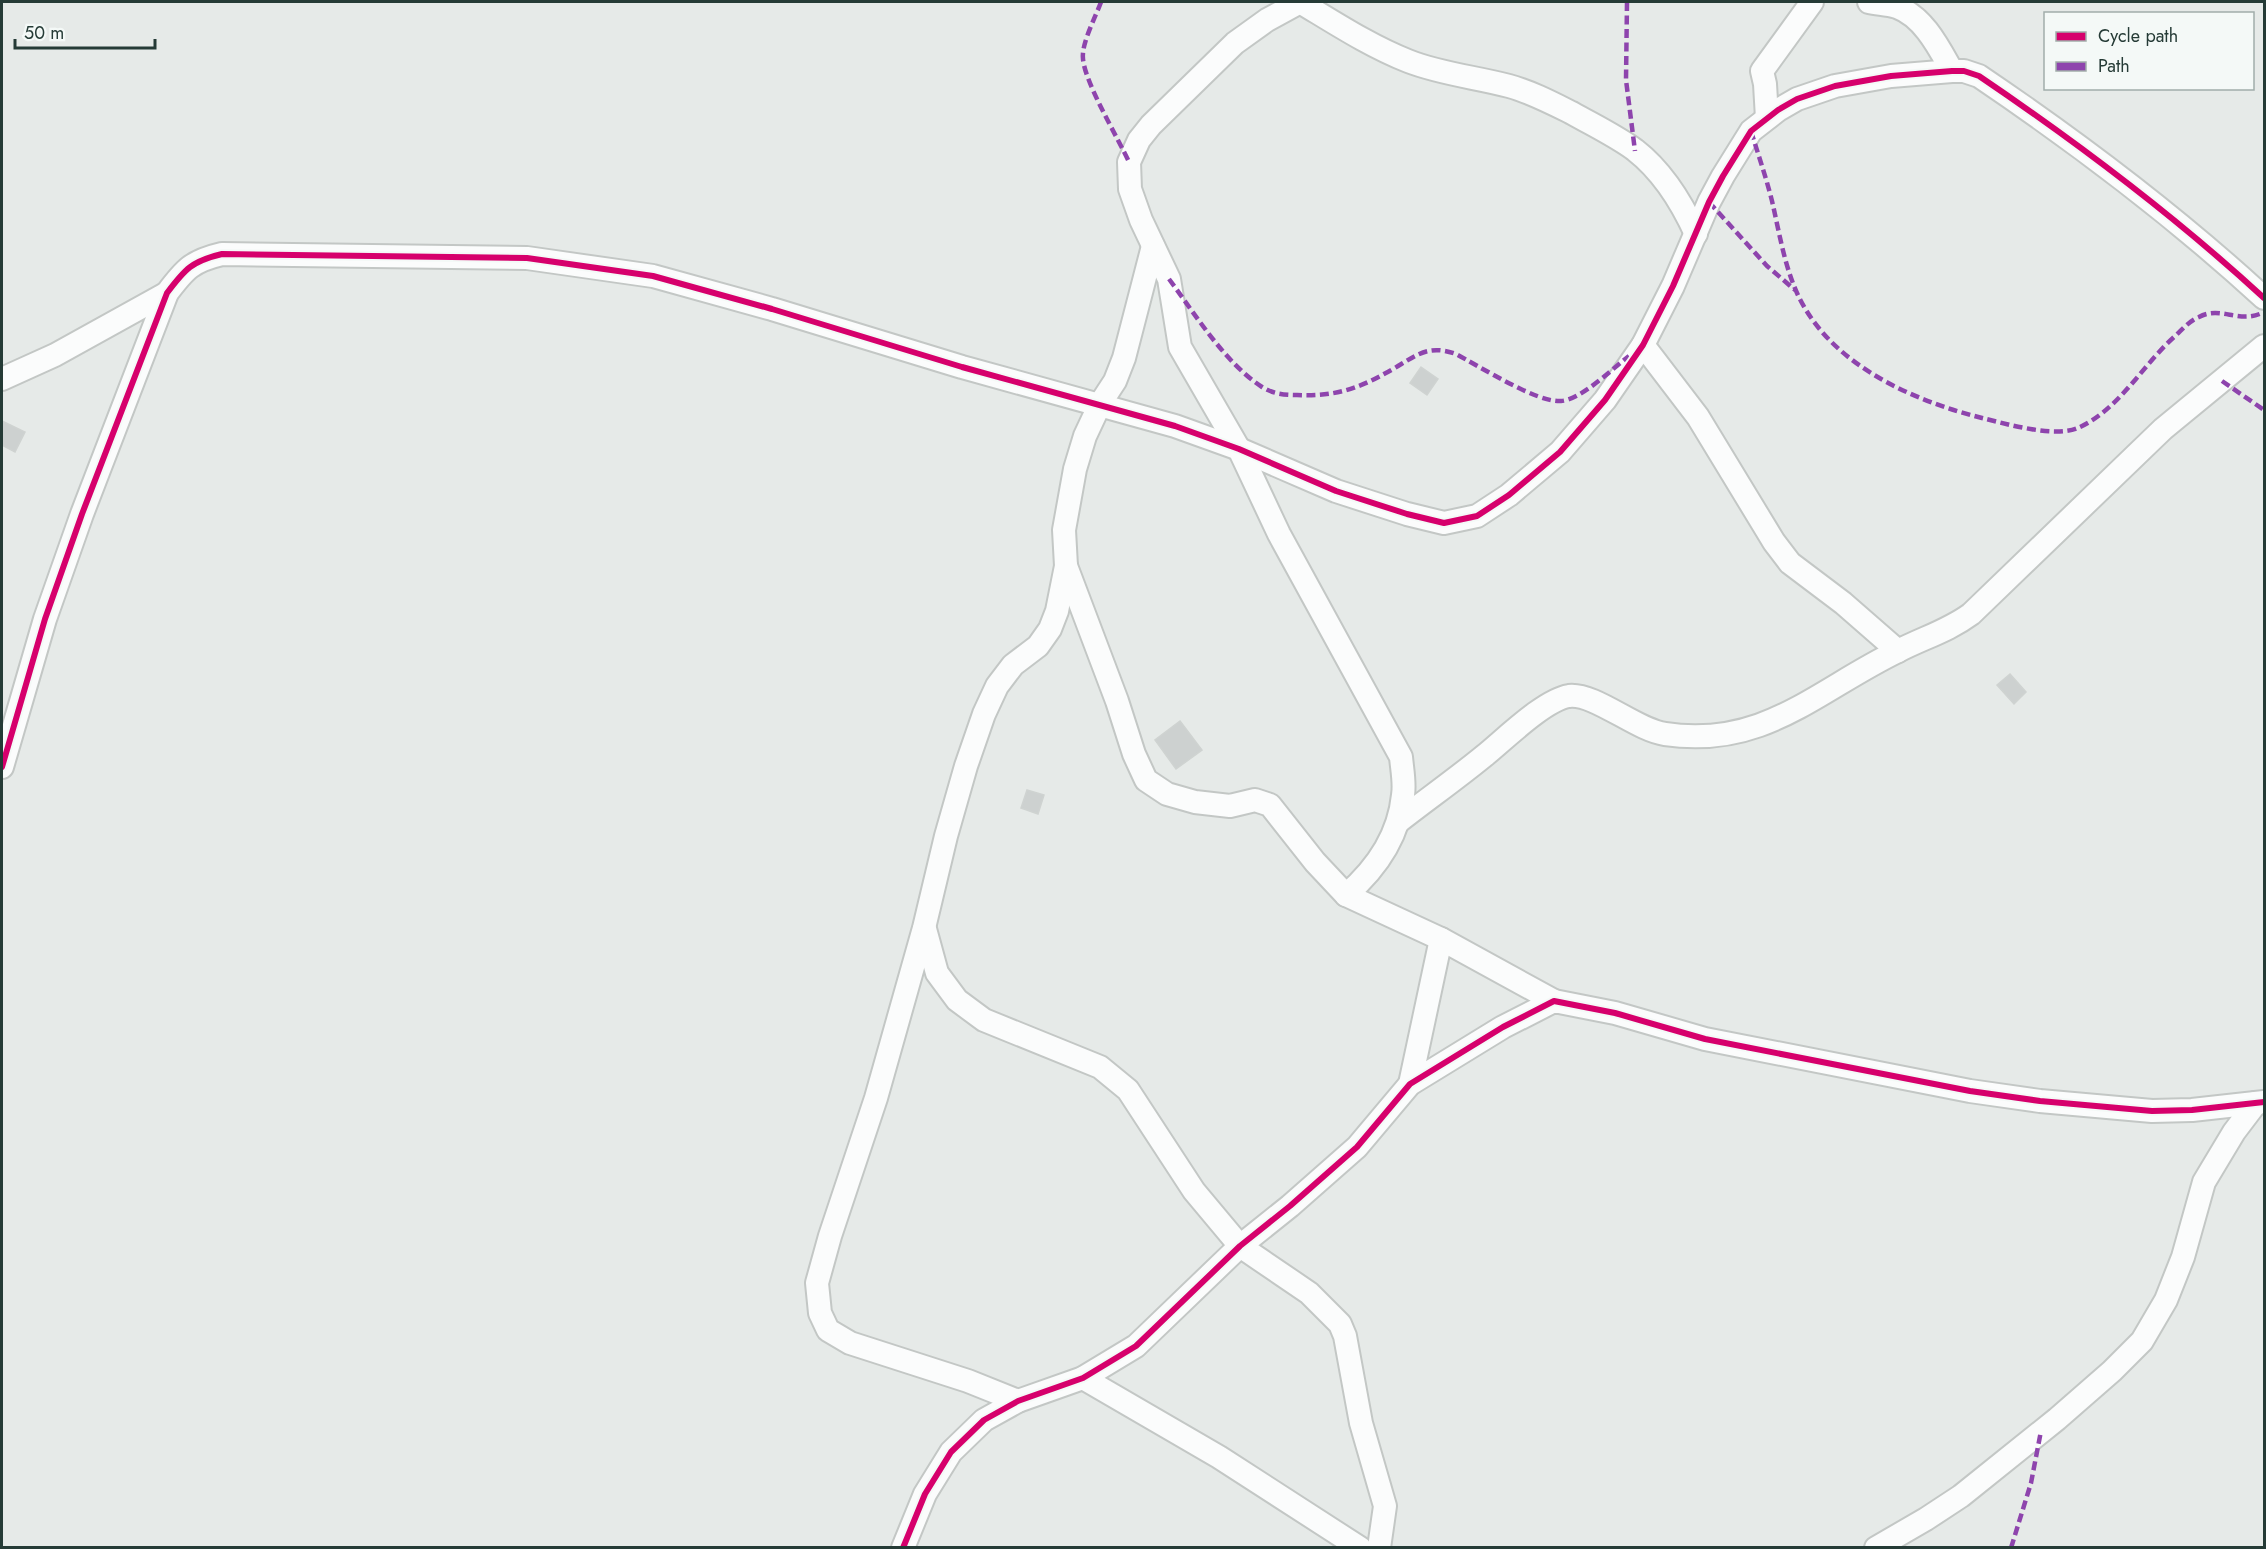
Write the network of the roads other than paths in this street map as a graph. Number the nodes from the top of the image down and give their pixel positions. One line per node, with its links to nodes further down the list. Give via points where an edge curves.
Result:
1 (1300, 2): 6 (street, via 1407,61 1510,86 1596,126 1635,151 1662,178 1684,206); 7 (street, via 1235,43 1139,140 1129,162 1130,189)
2 (1812, 2): 5 (street, via 1762,71)
3 (1869, 2): 4 (street, via 1896,6 1909,13 1936,42)
4 (1952, 71): 5 (street, via 1835,86 1797,99); 9 (street, via 1979,76 2093,158)
5 (1767, 118): 6 (street, via 1751,131 1722,176)
6 (1696, 234): 10 (street)
7 (1153, 246): 13 (street, via 1124,358); 14 (street, via 1169,279 1180,347)
8 (167, 293): 12 (street, via 55,355); 13 (street, via 182,273 200,259 222,254 527,258 653,276); 17 (street, via 78,524 45,619)
9 (2265, 298)
10 (1643, 345): 14 (street, via 1605,400 1560,453 1477,516 1444,522 1407,514 1336,491); 16 (street, via 1698,417 1790,563)
11 (2265, 346): 16 (street, via 2163,429 1971,615)
12 (2, 379)
13 (1100, 404): 14 (street); 15 (street, via 1084,436 1069,498 1064,530)
14 (1239, 449): 18 (street, via 1279,534 1401,757 1404,794)
15 (1066, 566): 19 (street, via 1146,780 1167,794 1195,802 1230,806 1255,800 1270,805); 20 (street, via 1050,630 1038,646 1013,665 984,714 949,826)
16 (1898, 651): 18 (street, via 1781,717 1725,735 1689,738 1659,734 1589,699 1569,696 1518,727)
17 (2, 767)
18 (1398, 822): 19 (street, via 1382,856 1366,878)
19 (1346, 895): 21 (street)
20 (924, 928): 25 (street, via 937,973 957,1000 984,1020 1100,1067 1128,1090 1194,1191); 27 (street, via 876,1098 817,1283 820,1313 828,1330 850,1343)
21 (1442, 939): 22 (street); 23 (street)
22 (1554, 1001): 23 (street); 24 (street, via 1615,1013 1705,1039 1970,1091 2152,1111)
23 (1410, 1084): 25 (street, via 1357,1147)
24 (2260, 1102): 31 (street, via 2234,1132 2204,1182 2183,1257 2166,1300 2142,1341 2057,1419 1961,1496)
25 (1240, 1246): 26 (street, via 1136,1346); 30 (street, via 1309,1293 1340,1324 1361,1423 1385,1506)
26 (1083, 1378): 27 (street); 29 (street, via 1219,1456)
27 (1018, 1401): 28 (street, via 984,1420 951,1452 925,1494)
28 (903, 1548)
29 (1360, 1548)
30 (1379, 1548)
31 (1876, 1548)

